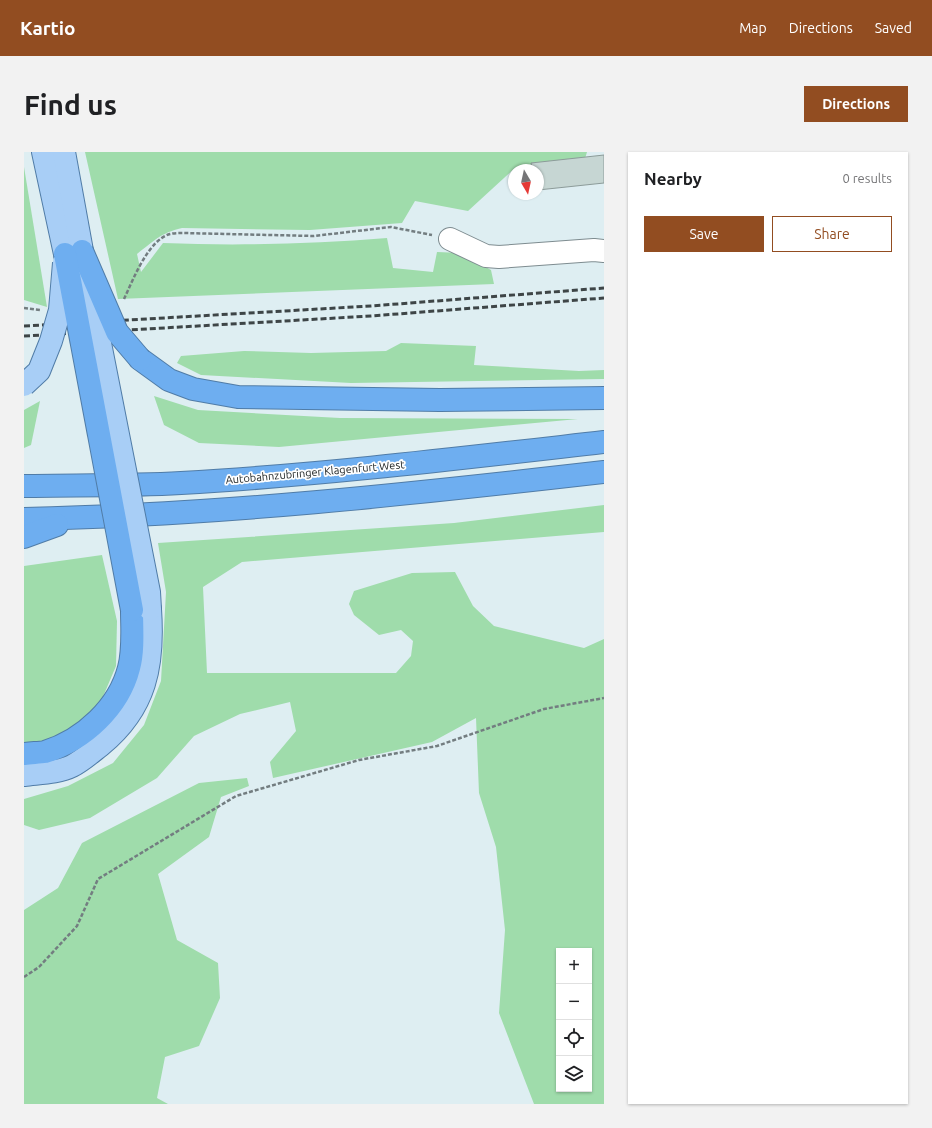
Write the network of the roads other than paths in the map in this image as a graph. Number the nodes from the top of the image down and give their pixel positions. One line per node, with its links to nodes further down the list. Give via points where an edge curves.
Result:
1 (43, 152): 3 (main road)
2 (64, 152): 3 (main road)
3 (69, 230): 6 (main road)
4 (450, 239): 5 (lane, via 486,256)
5 (604, 251)
6 (73, 253): 7 (main road, bridge, via 51,341 39,371); 8 (highway, bridge, via 117,332 140,359 169,380 193,389 238,397 440,400); 15 (highway, bridge)
7 (24, 385)
8 (604, 398)
9 (604, 442): 11 (highway, Autobahnzubringer Klagenfurt West, via 458,460 282,476 179,483)
10 (604, 472): 12 (highway, via 280,505)
11 (24, 486)
12 (76, 518): 13 (highway); 14 (highway)
13 (24, 520)
14 (24, 537)
15 (141, 609): 16 (highway, via 129,668 122,689 113,702 81,735 64,745 44,752); 17 (main road, via 152,640 149,668 130,715 117,732 72,767)
16 (24, 754)
17 (24, 775)

